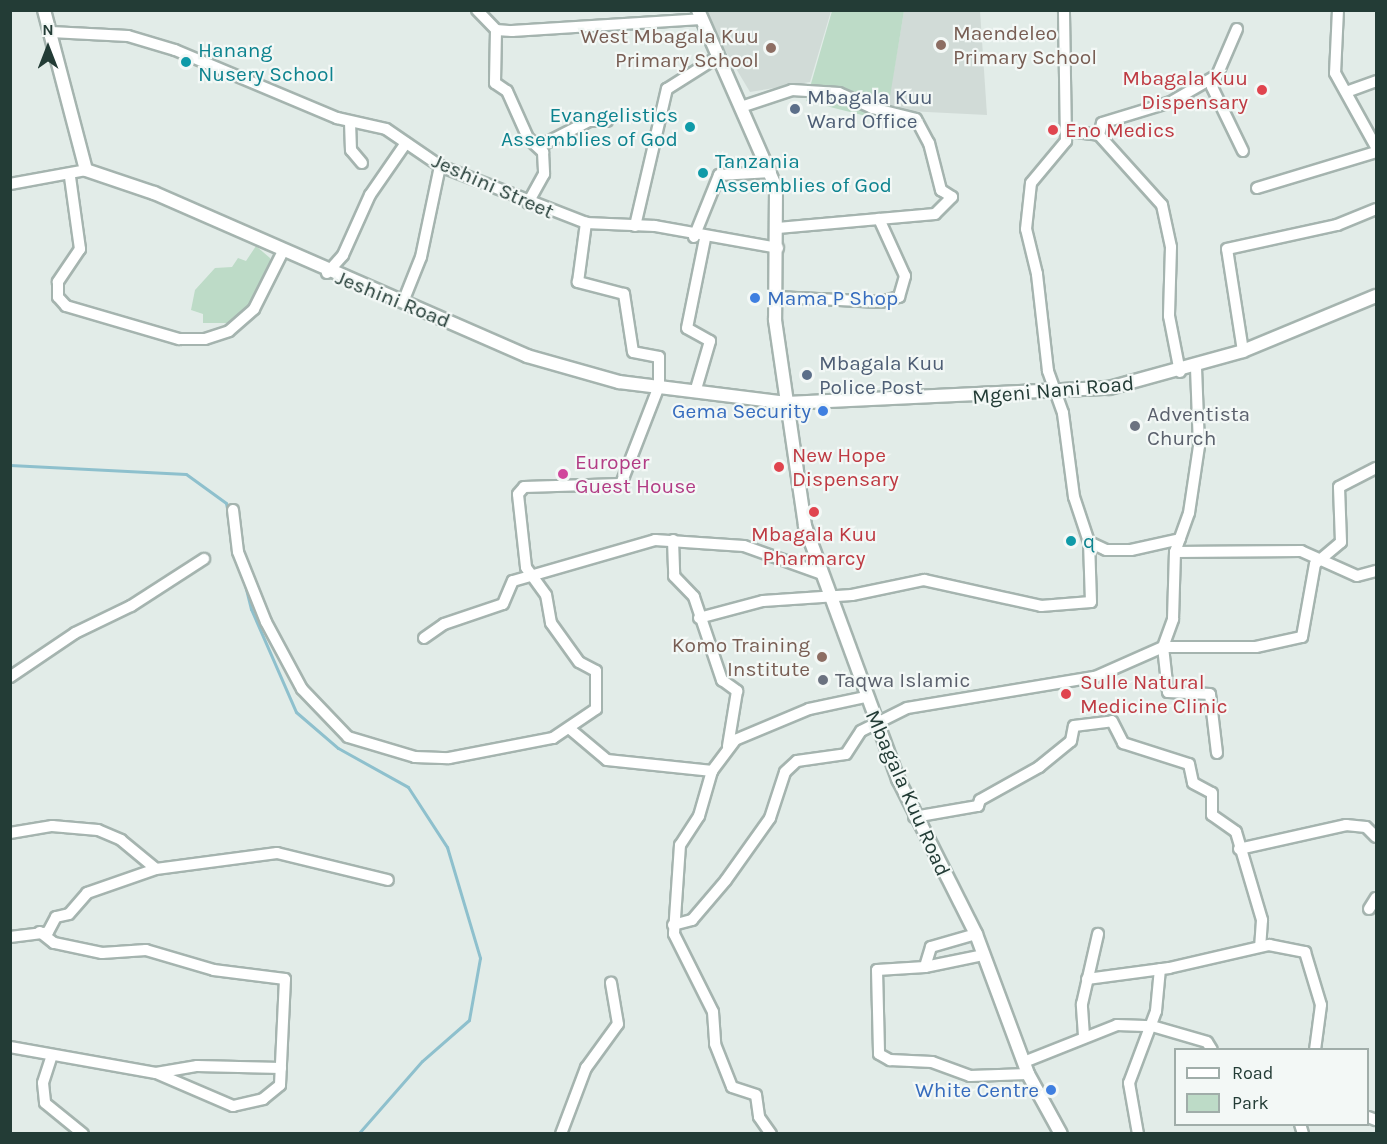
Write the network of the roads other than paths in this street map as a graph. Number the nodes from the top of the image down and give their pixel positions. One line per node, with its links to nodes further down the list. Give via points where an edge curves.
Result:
1 (44, 10): 8 (street)
2 (477, 10): 7 (street)
3 (1064, 10): 16 (street)
4 (1338, 10): 12 (street, via 1335,73)
5 (699, 15): 7 (street, via 586,30); 9 (street, Mbagala Kuu Road)
6 (1237, 28): 10 (street)
7 (496, 30): 19 (street, via 495,83 507,91 528,138)
8 (51, 32): 15 (street, Jeshini Street, via 138,38); 25 (street)
9 (716, 58): 13 (street, Mbagala Kuu Road); 34 (street, via 667,88)
10 (1214, 77): 17 (street, via 1171,102 1102,123); 21 (street, via 1214,96)
11 (1377, 81): 12 (street)
12 (1349, 91): 20 (street)
13 (741, 107): 26 (street, Mbagala Kuu Road); 32 (street, via 792,90 839,93 872,108 916,119 929,143 941,190 952,199 935,214)
14 (607, 121): 19 (street, via 589,121)
15 (350, 122): 18 (street, Jeshini Street, via 386,129); 23 (street, via 351,150)
16 (1067, 131): 17 (street); 48 (street, via 1062,149 1031,183 1027,197 1026,229)
17 (1099, 135): 45 (street, via 1162,205 1171,247 1169,324)
18 (406, 143): 24 (street, Jeshini Street); 39 (street, via 370,195 343,255)
19 (540, 146): 30 (street, via 544,174)
20 (1377, 147)
21 (1243, 151)
22 (1377, 152): 29 (street)
23 (362, 163)
24 (440, 166): 30 (street, Jeshini Street); 42 (street, via 421,257)
25 (86, 170): 27 (street); 38 (street, Jeshini Road, via 154,193)
26 (771, 172): 35 (street, Mbagala Kuu Road); 36 (street, via 719,175)
27 (70, 177): 28 (street); 38 (street, via 80,249 58,282 58,297 66,306 180,339 206,339 229,331 254,309)
28 (10, 184)
29 (1257, 188)
30 (528, 203): 33 (street, Jeshini Street)
31 (1377, 209): 43 (street, via 1337,225 1227,249)
32 (879, 219): 35 (street); 41 (street, via 905,276 899,297 881,302)
33 (586, 223): 34 (street, Jeshini Street); 46 (street, via 578,282 624,294 633,352 659,357)
34 (635, 226): 36 (street, Jeshini Street)
35 (778, 228): 37 (street, Mbagala Kuu Road)
36 (699, 238): 37 (street, Jeshini Street); 47 (street, via 687,328 710,342)
37 (778, 248): 41 (street, Mbagala Kuu Road)
38 (282, 253): 39 (street, Jeshini Road)
39 (327, 273): 42 (street, Jeshini Road)
40 (1377, 296): 43 (street, Mgeni Nani Road)
41 (776, 297): 49 (street, Mbagala Kuu Road)
42 (403, 302): 46 (street, Jeshini Road, via 555,367)
43 (1243, 351): 44 (street, Mgeni Nani Road)
44 (1196, 367): 45 (street, Mgeni Nani Road); 52 (street, via 1199,446)
45 (1180, 372): 48 (street, Mgeni Nani Road)
46 (659, 386): 47 (street, Jeshini Road); 60 (street, via 621,484 520,490)
47 (696, 389): 49 (street, Jeshini Road)
48 (1053, 393): 49 (street, Mgeni Nani Road); 54 (street, via 1063,413 1074,496)
49 (787, 403): 59 (street, Mbagala Kuu Road, via 805,526)
50 (1377, 468): 56 (street, via 1338,487 1341,542)
51 (233, 510): 68 (street, via 238,552 261,612 302,689 345,734 415,757 449,758 536,742)
52 (1180, 539): 54 (street, via 1131,550 1106,550); 55 (street)
53 (673, 540): 59 (street, via 744,546); 60 (street, via 655,540); 62 (street, via 674,576 694,597)
54 (1089, 542): 61 (street, via 1093,590 1087,605 1017,602 924,580)
55 (1175, 552): 56 (street, via 1301,551); 64 (street, via 1173,619)
56 (1321, 558): 58 (street, via 1357,576); 64 (street, via 1299,639 1256,647)
57 (204, 559): 65 (street, via 131,606 75,633 33,667)
58 (1377, 571)
59 (822, 574): 61 (street, Mbagala Kuu Road)
60 (530, 576): 63 (street, via 513,581 503,604 444,624); 68 (street, via 546,595 551,623 579,662 596,671 598,706)
61 (831, 598): 62 (street, via 763,601); 66 (street, Mbagala Kuu Road)
62 (699, 618): 69 (street, via 722,680 737,691)
63 (424, 638)
64 (1162, 647): 67 (street, via 1095,677 978,693 907,708); 70 (street, via 1168,692 1210,694)
65 (10, 677)
66 (865, 697): 67 (street, Mbagala Kuu Road); 69 (street, via 809,709)
67 (875, 721): 72 (street, Mbagala Kuu Road); 80 (street, via 852,740 846,754 810,757 790,766 770,818 726,880 692,920)
68 (570, 729): 71 (street, via 607,760)
69 (728, 746): 71 (street)
70 (1217, 753)
71 (712, 771): 80 (street, via 699,816 680,845)
72 (914, 817): 75 (street, via 978,806 984,797 1039,767 1071,741 1074,726 1112,721 1123,743 1192,766 1193,783 1212,793 1212,815 1236,832); 82 (street, Mbagala Kuu Road)
73 (10, 833): 76 (street, via 52,825 106,832)
74 (1377, 837): 75 (street, via 1363,825 1346,825)
75 (1239, 849): 85 (street, via 1262,920)
76 (156, 869): 77 (street, via 277,853); 81 (street, via 87,893 69,915 56,917 48,932)
77 (388, 880)
78 (1377, 898): 79 (street)
79 (1369, 909)
80 (673, 925): 102 (street, via 682,958 714,1014 716,1044 730,1082 734,1089 756,1095 759,1117)
81 (40, 932): 84 (street); 97 (street, via 54,943 102,952 153,951 214,970 285,979)
82 (976, 934): 86 (street, Mbagala Kuu Road); 87 (street, via 931,947)
83 (1098, 934): 89 (street)
84 (10, 937)
85 (1260, 946): 88 (street); 95 (street, via 1309,954 1322,1005)
86 (982, 955): 87 (street); 98 (street, Mbagala Kuu Road)
87 (925, 967): 98 (street, via 875,972 881,1057 932,1062 970,1076)
88 (1160, 969): 89 (street); 91 (street)
89 (1087, 979): 92 (street)
90 (611, 983): 101 (street, via 618,1024 586,1068)
91 (1152, 1026): 92 (street, via 1118,1025); 94 (street, via 1210,1044); 104 (street, via 1129,1083)
92 (1084, 1036): 98 (street)
93 (10, 1047): 96 (street)
94 (1211, 1048)
95 (1315, 1048)
96 (52, 1055): 99 (street); 100 (street, via 43,1083 45,1103)
97 (281, 1068): 99 (street, via 197,1066); 99 (street, via 275,1092 238,1106)
98 (1026, 1068): 103 (street, Mbagala Kuu Road)
99 (156, 1073)
100 (83, 1134)
101 (561, 1134)
102 (771, 1134)
103 (1061, 1134)
104 (1138, 1134)

